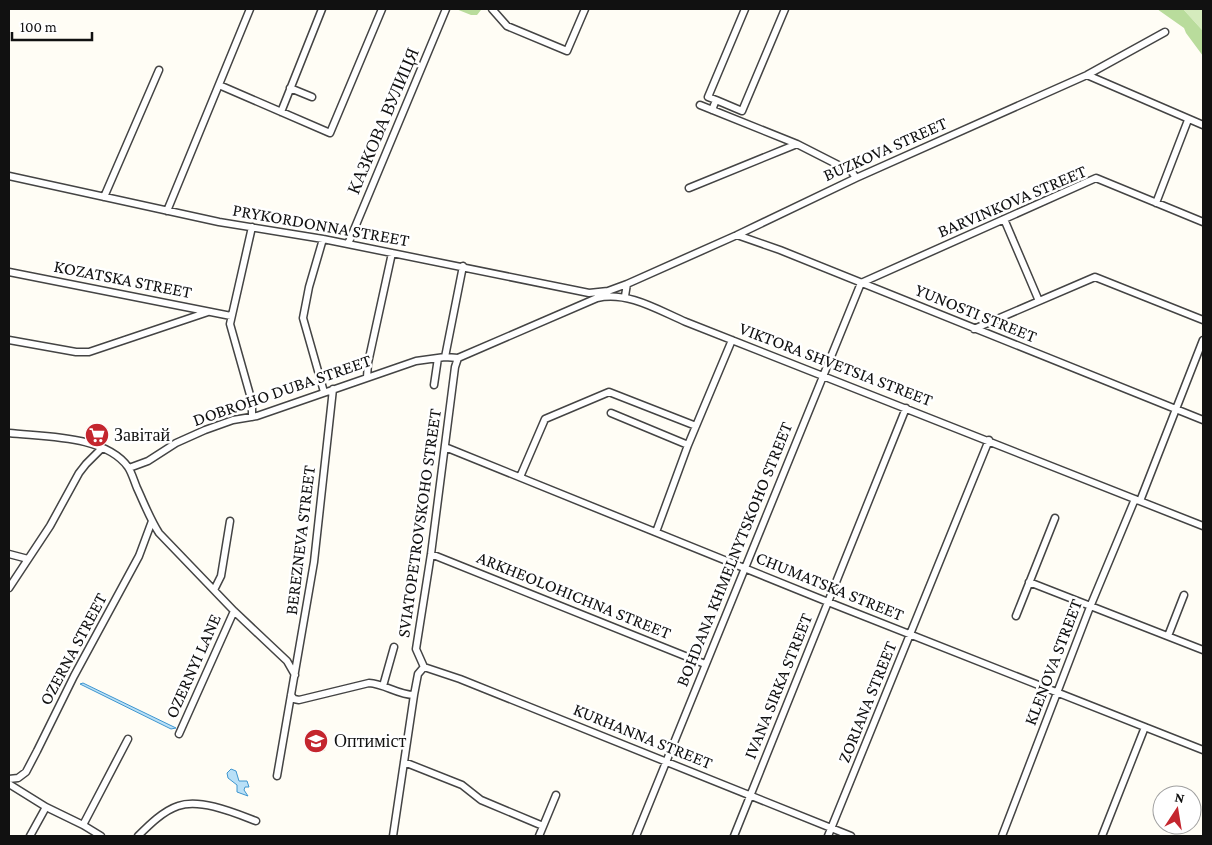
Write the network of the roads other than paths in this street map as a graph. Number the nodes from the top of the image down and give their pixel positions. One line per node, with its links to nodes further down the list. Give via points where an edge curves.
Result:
1 (250, 9): 12 (street)
2 (322, 9): 13 (street)
3 (382, 9): 18 (street, via 330,133)
4 (446, 9): 33 (street, КАЗКОВА ВУЛИЦЯ)
5 (492, 9): 6 (street, via 508,26 567,50)
6 (585, 9)
7 (745, 9): 15 (street, via 708,97)
8 (785, 9): 15 (street, via 742,112)
9 (1165, 32): 11 (street, BUZKOVA STREET)
10 (160, 70): 25 (street)
11 (1087, 75): 19 (street); 23 (street, BUZKOVA STREET)
12 (219, 85): 18 (street); 27 (street)
13 (290, 88): 14 (street); 18 (street)
14 (312, 97)
15 (716, 100): 17 (street)
16 (700, 105): 17 (street)
17 (712, 110): 21 (street)
18 (281, 112)
19 (1188, 120): 20 (street); 26 (street)
20 (1203, 125)
21 (797, 144): 23 (street, via 852,172); 24 (street)
22 (9, 176): 25 (street, PRYKORDONNA STREET)
23 (856, 178): 31 (street, BUZKOVA STREET)
24 (689, 188)
25 (104, 197): 27 (street, PRYKORDONNA STREET)
26 (1156, 203): 28 (street, BARVINKOVA STREET, via 1096,178); 29 (street, BARVINKOVA STREET)
27 (167, 211): 30 (street, PRYKORDONNA STREET)
28 (1004, 220): 37 (street, BARVINKOVA STREET); 40 (street)
29 (1203, 222)
30 (252, 227): 32 (street, PRYKORDONNA STREET); 42 (street)
31 (736, 235): 37 (street, YUNOSTI STREET); 38 (street, BUZKOVA STREET)
32 (323, 239): 33 (street, PRYKORDONNA STREET); 54 (street, via 303,318)
33 (348, 244): 34 (street, PRYKORDONNA STREET)
34 (392, 253): 35 (street, PRYKORDONNA STREET); 51 (street)
35 (463, 266): 38 (street, PRYKORDONNA STREET, via 589,293); 48 (street)
36 (9, 272): 41 (street, KOZATSKA STREET)
37 (860, 283): 44 (street, YUNOSTI STREET); 50 (street, BOHDANA KHMELNYTSKOHO STREET)
38 (627, 284): 39 (street)
39 (625, 296): 46 (street, VIKTORA SHVETSIA STREET); 49 (street, VIKTORA SHVETSIA STREET, via 597,298)
40 (1039, 302): 43 (street, via 1095,277); 44 (street)
41 (209, 312): 42 (street, KOZATSKA STREET); 45 (street, via 89,352)
42 (231, 316): 58 (street, via 231,329 252,402)
43 (1203, 320)
44 (974, 329): 56 (street, YUNOSTI STREET)
45 (9, 340)
46 (732, 340): 50 (street, VIKTORA SHVETSIA STREET); 60 (street)
47 (1203, 340): 56 (street, KLENOVA STREET)
48 (442, 357): 49 (street, DOBROHO DUBA STREET); 51 (street, DOBROHO DUBA STREET, via 416,361); 52 (street)
49 (458, 358): 64 (street, SVIATOPETROVSKOHO STREET)
50 (823, 376): 55 (street, VIKTORA SHVETSIA STREET); 77 (street, BOHDANA KHMELNYTSKOHO STREET)
51 (367, 377): 53 (street, DOBROHO DUBA STREET)
52 (434, 385)
53 (333, 389): 54 (street, DOBROHO DUBA STREET); 92 (street, BEREZNEVA STREET, via 314,562)
54 (324, 392): 58 (street, DOBROHO DUBA STREET)
55 (906, 408): 62 (street, VIKTORA SHVETSIA STREET); 82 (street, IVANA SIRKA STREET)
56 (1176, 409): 59 (street, YUNOSTI STREET); 68 (street, KLENOVA STREET)
57 (611, 413): 63 (street)
58 (252, 417): 66 (street, DOBROHO DUBA STREET, via 205,430)
59 (1203, 420)
60 (696, 426): 63 (street); 67 (street, via 609,392 544,419)
61 (9, 433): 65 (street, via 87,442)
62 (989, 440): 68 (street, VIKTORA SHVETSIA STREET); 86 (street, ZORIANA STREET)
63 (688, 445): 73 (street)
64 (445, 447): 67 (street, CHUMATSKA STREET); 75 (street, SVIATOPETROVSKOHO STREET)
65 (102, 448): 66 (street, via 122,460); 76 (street, via 79,473)
66 (128, 468): 71 (street)
67 (520, 477): 73 (street, CHUMATSKA STREET)
68 (1137, 500): 72 (street, VIKTORA SHVETSIA STREET); 83 (street, KLENOVA STREET)
69 (1055, 518): 78 (street)
70 (230, 520): 80 (street, via 221,576)
71 (152, 521): 80 (street, via 168,543); 104 (street, OZERNA STREET, via 139,556 26,772 18,778)
72 (1203, 526)
73 (656, 532): 77 (street, CHUMATSKA STREET)
74 (9, 554): 76 (street)
75 (431, 554): 90 (street, ARKHEOLOHICHNA STREET); 91 (street, SVIATOPETROVSKOHO STREET, via 416,649)
76 (28, 559): 79 (street)
77 (745, 568): 82 (street, CHUMATSKA STREET); 90 (street, BOHDANA KHMELNYTSKOHO STREET)
78 (1029, 582): 83 (street); 85 (street)
79 (9, 588)
80 (214, 590): 84 (street)
81 (1184, 595): 87 (street)
82 (828, 602): 86 (street, CHUMATSKA STREET); 107 (street, IVANA SIRKA STREET)
83 (1090, 607): 87 (street); 94 (street, KLENOVA STREET)
84 (234, 611): 92 (street, via 287,661); 98 (street, OZERNYI LANE)
85 (1016, 616)
86 (910, 634): 94 (street, CHUMATSKA STREET); 112 (street, ZORIANA STREET)
87 (1168, 636): 89 (street)
88 (394, 647): 93 (street)
89 (1203, 650)
90 (705, 664): 102 (street, BOHDANA KHMELNYTSKOHO STREET)
91 (424, 666): 96 (street, via 418,674); 102 (street, KURHANNA STREET)
92 (295, 675): 95 (street, BEREZNEVA STREET)
93 (383, 686): 95 (street, via 369,684 299,700); 96 (street)
94 (1057, 693): 97 (street, CHUMATSKA STREET); 122 (street, KLENOVA STREET)
95 (291, 695): 103 (street, BEREZNEVA STREET)
96 (414, 695): 101 (street)
97 (1145, 728): 100 (street, CHUMATSKA STREET); 123 (street)
98 (179, 734)
99 (128, 739): 110 (street)
100 (1203, 750)
101 (404, 762): 111 (street, via 462,785 481,800); 116 (street)
102 (666, 762): 107 (street, KURHANNA STREET); 118 (street, BOHDANA KHMELNYTSKOHO STREET)
103 (277, 776)
104 (9, 779)
105 (9, 784): 108 (street)
106 (556, 794): 111 (street)
107 (749, 796): 112 (street, KURHANNA STREET); 119 (street, IVANA SIRKA STREET)
108 (46, 807): 110 (street); 113 (street)
109 (256, 821): 115 (street, via 221,808 178,806 161,815)
110 (83, 825): 114 (street)
111 (543, 826): 117 (street)
112 (831, 829): 120 (street, ZORIANA STREET); 121 (street, KURHANNA STREET)
113 (30, 836)
114 (101, 836)
115 (138, 836)
116 (393, 836)
117 (538, 836)
118 (636, 836)
119 (734, 836)
120 (828, 836)
121 (851, 836)
122 (1002, 836)
123 (1102, 836)

